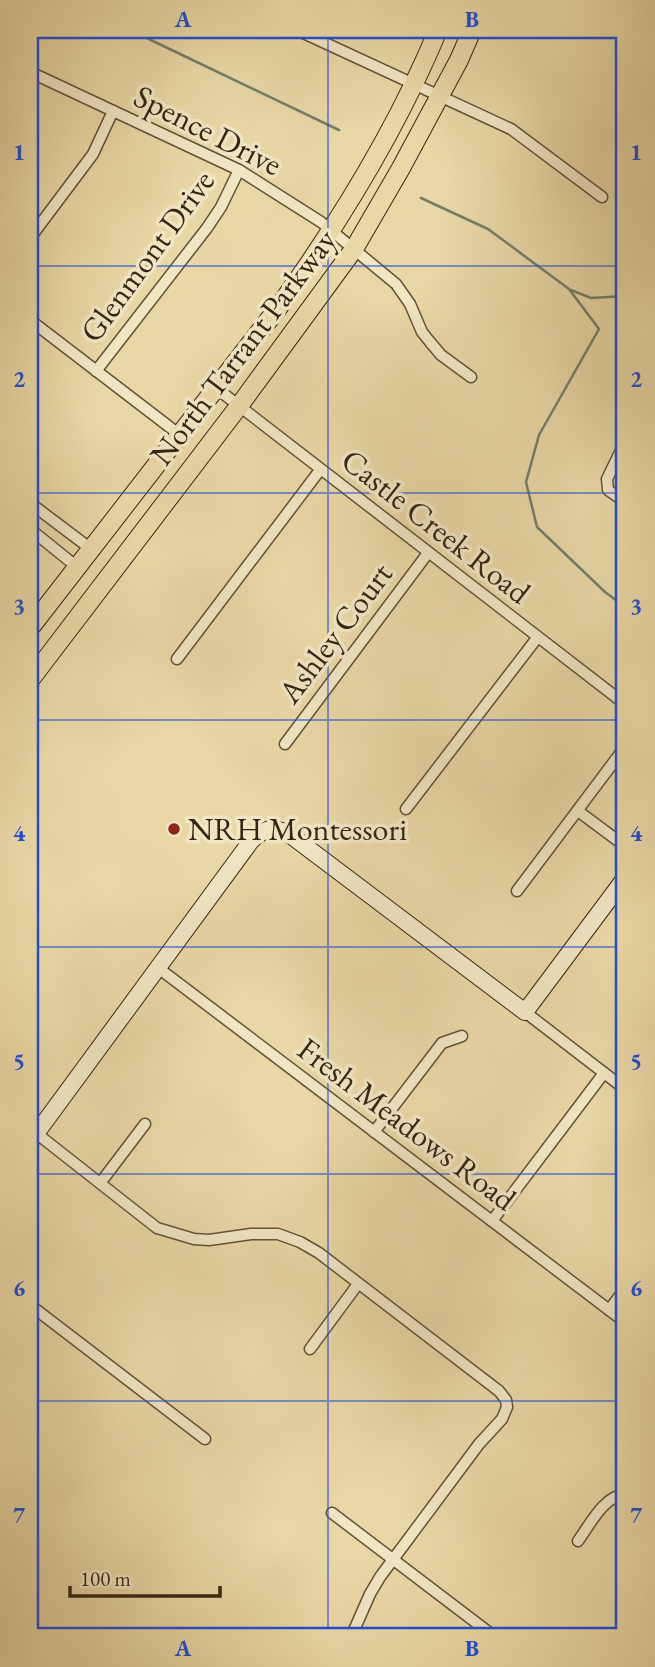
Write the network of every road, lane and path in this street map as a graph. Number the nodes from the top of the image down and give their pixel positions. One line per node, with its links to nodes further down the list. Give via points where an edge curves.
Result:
1 (298, 30): 5 (street)
2 (438, 30): 5 (main road, North Tarrant Parkway)
3 (471, 30): 6 (main road, North Tarrant Parkway)
4 (30, 72): 7 (street, Spence Drive)
5 (413, 85): 6 (street); 10 (main road, North Tarrant Parkway)
6 (439, 97): 9 (street, via 511,129); 12 (main road, North Tarrant Parkway)
7 (113, 111): 8 (street, Spence Drive); 11 (street, via 93,154)
8 (239, 170): 10 (street, Spence Drive); 14 (street, Glenmont Drive, via 221,207)
9 (602, 197)
10 (331, 231): 12 (street, Spence Drive); 16 (main road, North Tarrant Parkway)
11 (30, 238)
12 (354, 249): 15 (street, Spence Drive, via 396,284 430,342); 17 (main road, North Tarrant Parkway)
13 (30, 320): 14 (street)
14 (96, 371): 18 (street)
15 (471, 377)
16 (216, 388): 17 (street, Castle Creek Road); 18 (main road, North Tarrant Parkway)
17 (239, 406): 20 (street, Castle Creek Road); 25 (main road, North Tarrant Parkway)
18 (180, 435): 25 (main road, via 186,443 183,463 145,518); 26 (main road, North Tarrant Parkway)
19 (625, 442): 21 (street, via 607,480 608,489)
20 (320, 470): 27 (street, Castle Creek Road); 31 (street)
21 (625, 502)
22 (34, 507): 23 (street); 26 (street)
23 (30, 523)
24 (30, 529): 28 (street)
25 (140, 534): 32 (main road, North Tarrant Parkway)
26 (91, 549): 28 (main road, North Tarrant Parkway)
27 (428, 553): 30 (street, Castle Creek Road); 34 (street, Ashley Court)
28 (77, 567): 29 (main road, North Tarrant Parkway)
29 (30, 628)
30 (537, 638): 33 (street, Castle Creek Road); 36 (street)
31 (177, 659)
32 (30, 680)
33 (625, 704)
34 (285, 744)
35 (625, 747): 37 (street)
36 (406, 809)
37 (578, 811): 38 (street); 40 (street)
38 (625, 846)
39 (625, 878): 42 (street)
40 (517, 891)
41 (157, 967): 42 (street, via 251,841 260,832 279,829); 47 (street, Fresh Meadows Road); 48 (street)
42 (525, 1012): 44 (street)
43 (462, 1036): 47 (street, via 442,1043)
44 (604, 1073): 45 (street); 50 (street)
45 (625, 1089)
46 (145, 1124): 49 (street)
47 (374, 1132): 50 (street, Fresh Meadows Road)
48 (33, 1137): 49 (street)
49 (101, 1182): 51 (street, via 157,1228 194,1240 278,1234 319,1253)
50 (492, 1221): 54 (street, Fresh Meadows Road)
51 (358, 1284): 56 (street); 61 (street, via 499,1391 507,1407)
52 (625, 1289): 54 (street)
53 (30, 1305): 57 (street)
54 (609, 1310): 55 (street, Fresh Meadows Road)
55 (625, 1322)
56 (310, 1349)
57 (205, 1439)
58 (622, 1495): 60 (street, via 607,1503)
59 (332, 1513): 61 (street)
60 (578, 1541)
61 (393, 1559): 62 (street, via 370,1594); 63 (street)
62 (351, 1637)
63 (495, 1637)

